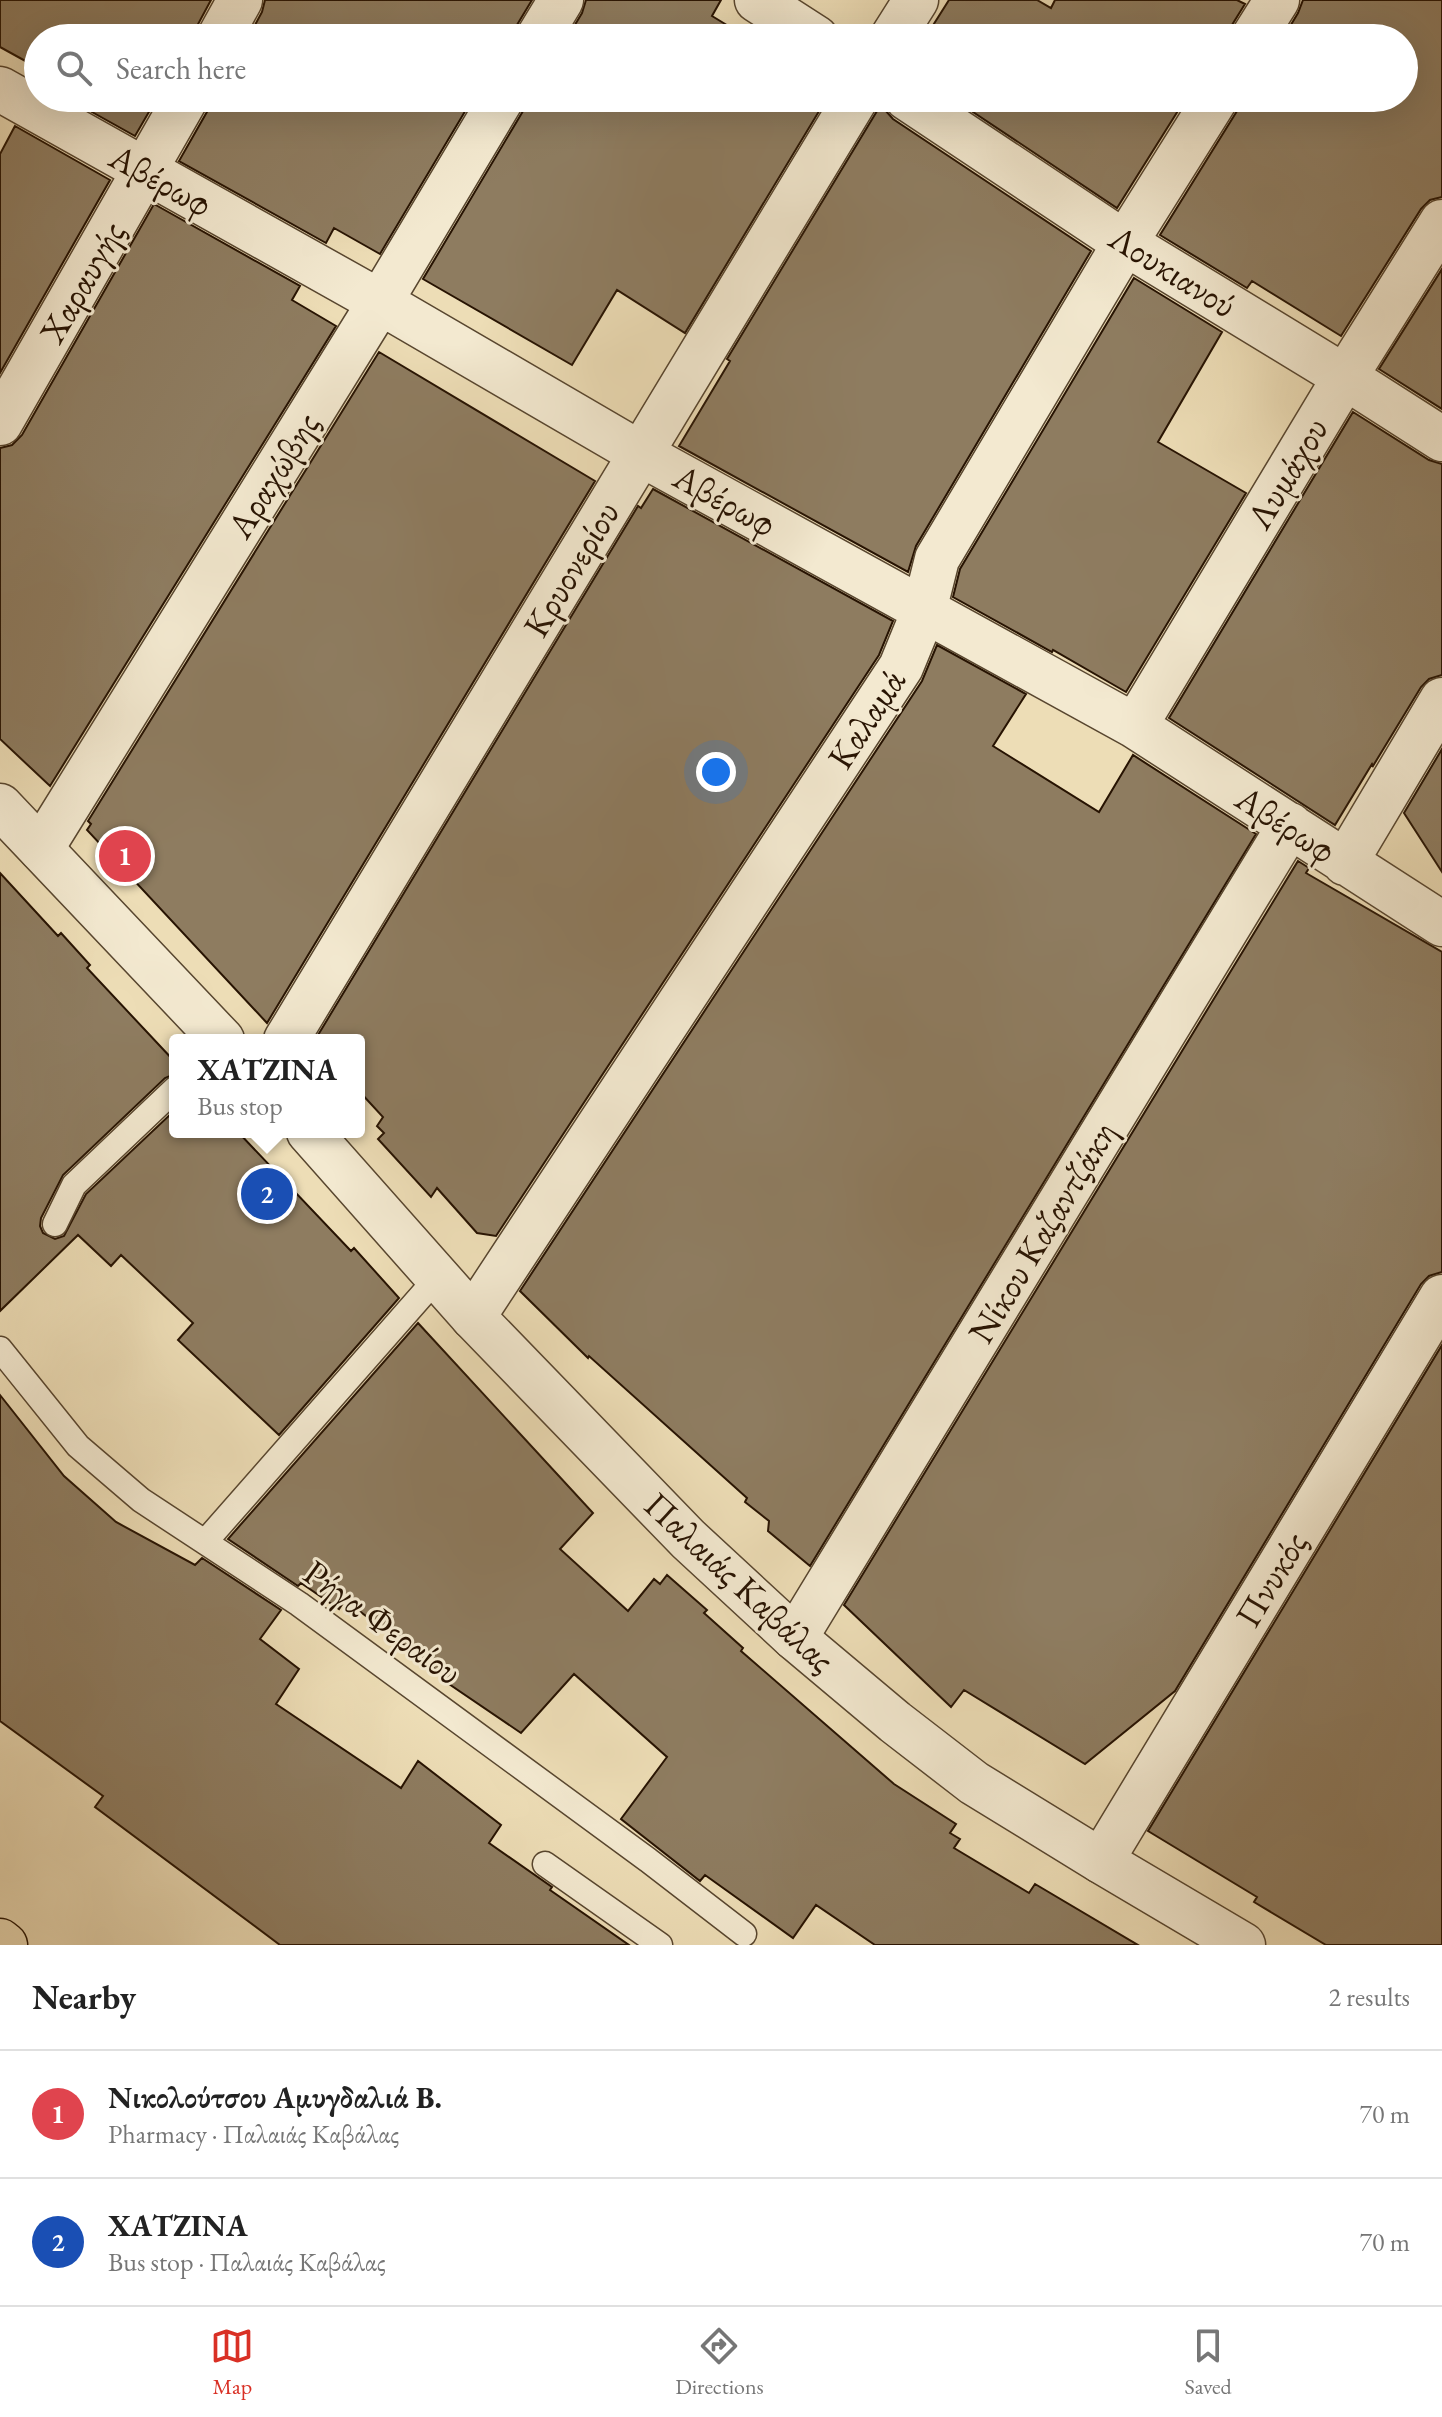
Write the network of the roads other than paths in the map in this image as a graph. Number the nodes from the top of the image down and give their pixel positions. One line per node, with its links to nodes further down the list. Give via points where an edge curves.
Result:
1 (240, 0): 6 (street)
2 (561, 0): 7 (street)
3 (757, 0): 8 (street)
4 (916, 0): 9 (street)
5 (1277, 0): 10 (street)
6 (227, 24)
7 (546, 24)
8 (794, 24)
9 (901, 24)
10 (1262, 24)
11 (0, 89): 12 (street, Αβέρωφ)
12 (24, 103)
13 (40, 112): 19 (street, Αβέρωφ)
14 (178, 112): 19 (street, Χαραυγής)
15 (494, 112): 22 (street, Αραχώβης)
16 (848, 112): 26 (street, Κρυονερίου)
17 (928, 112): 21 (street, Λουκιανού)
18 (1207, 112): 21 (street, Καλαμά)
19 (145, 172): 22 (street, Αβέρωφ); 24 (street, Χαραυγής)
20 (1442, 222): 23 (street, Λυμάχου)
21 (1125, 243): 23 (street, Λουκιανού); 27 (street, Καλαμά, via 937,559)
22 (380, 302): 26 (street, Αβέρωφ); 32 (street, Αραχώβης)
23 (1345, 377): 25 (street, Λουκιανού); 29 (street, Λυμάχου)
24 (0, 423)
25 (1442, 439)
26 (641, 454): 27 (street, Αβέρωφ); 36 (street, Κρυονερίου)
27 (924, 611): 29 (street, Αβέρωφ); 42 (street, Καλαμά, via 901,667)
28 (1442, 700): 33 (street)
29 (1135, 726): 31 (street, Αβέρωφ)
30 (0, 806): 32 (street)
31 (1290, 825): 33 (street, Αβέρωφ); 45 (street, Νίκου Καζαντζάκη)
32 (41, 849): 35 (street)
33 (1345, 863): 34 (street, Αβέρωφ)
34 (1442, 924)
35 (216, 1034)
36 (290, 1034)
37 (169, 1095): 39 (lane, via 74,1185)
38 (314, 1138): 40 (street, Παλαιάς Καβάλας)
39 (55, 1224)
40 (437, 1278): 42 (street, Παλαιάς Καβάλας); 44 (lane)
41 (1442, 1297): 46 (street, Πνυκός)
42 (473, 1317): 45 (street, Παλαιάς Καβάλας, via 688,1539)
43 (0, 1349): 44 (lane, Ρήγα Φεραίου, via 78,1446 141,1500)
44 (205, 1542): 48 (lane, Ρήγα Φεραίου, via 299,1604)
45 (795, 1638): 46 (street, Παλαιάς Καβάλας, via 974,1783)
46 (1101, 1861): 52 (street, Παλαιάς Καβάλας)
47 (545, 1864): 51 (lane)
48 (744, 1934)
49 (0, 1941): 50 (highway)
50 (5, 1945)
51 (660, 1945)
52 (1243, 1945)

